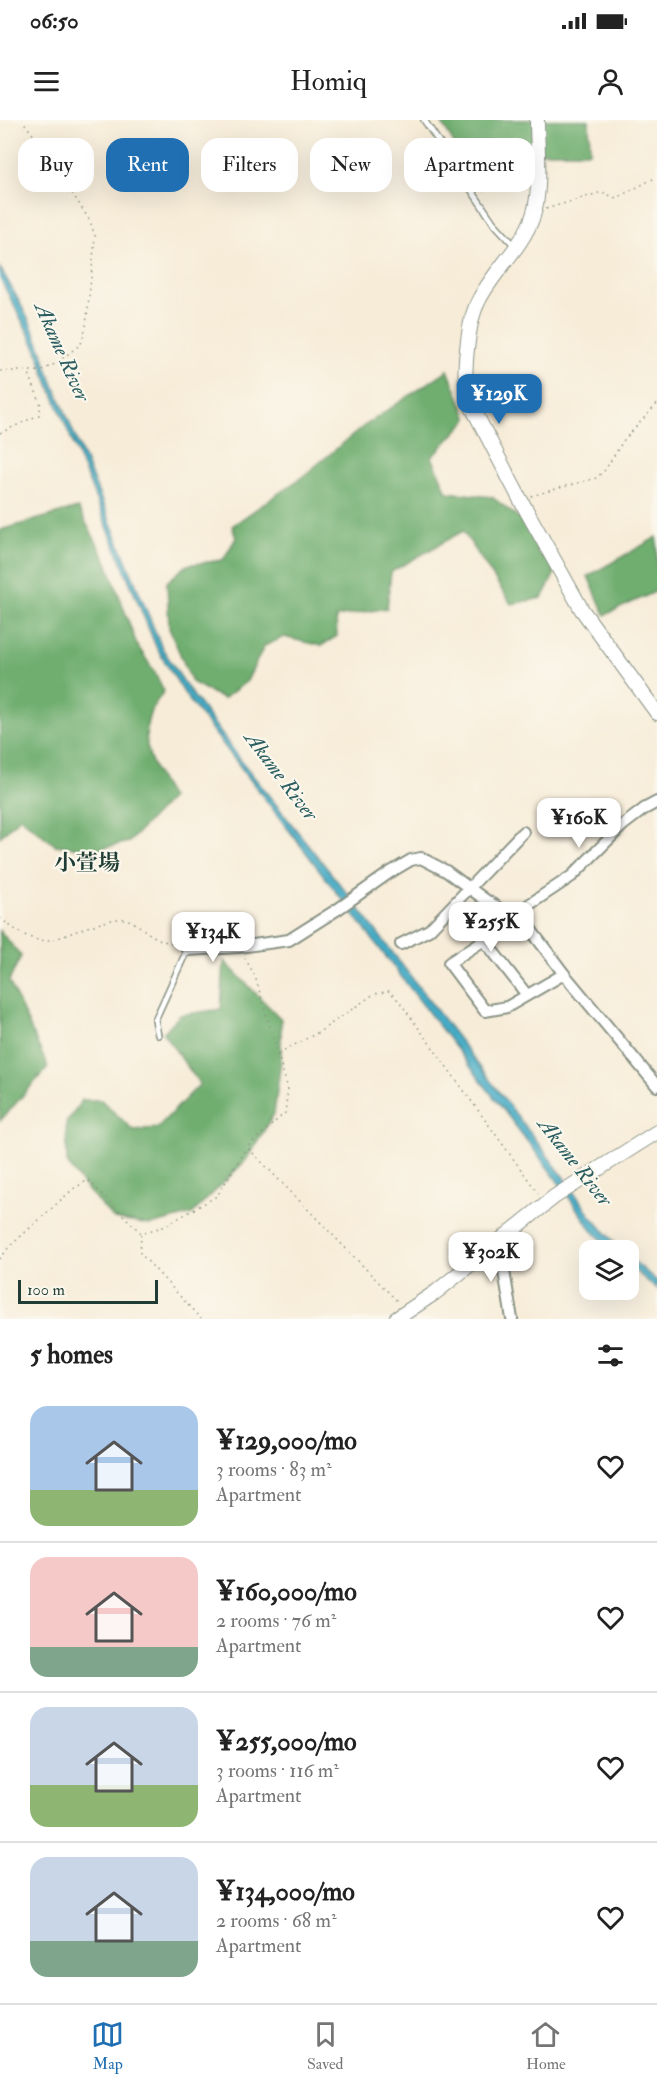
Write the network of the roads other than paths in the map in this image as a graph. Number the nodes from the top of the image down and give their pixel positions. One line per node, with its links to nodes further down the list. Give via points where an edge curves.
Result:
1 (424, 120): 3 (lane, via 493,222)
2 (537, 120): 3 (street, via 534,213)
3 (516, 248): 4 (street, via 483,293 472,316 465,388 520,499 582,610)
4 (657, 713)
5 (657, 802): 8 (street, via 623,825 572,876)
6 (523, 832): 7 (street)
7 (469, 887): 8 (street); 10 (street, via 429,930); 11 (street, via 421,858 411,860 289,940)
8 (512, 916): 9 (street); 12 (street, via 528,926)
9 (484, 940): 13 (street); 13 (street, via 449,963 484,1011 507,1006)
10 (401, 944)
11 (187, 950): 14 (lane, via 155,1020)
12 (564, 974): 13 (street); 15 (street)
13 (527, 995)
14 (158, 1035)
15 (657, 1086)
16 (657, 1132): 17 (street, via 574,1183)
17 (499, 1241): 18 (street); 19 (street)
18 (401, 1315)
19 (512, 1319)

